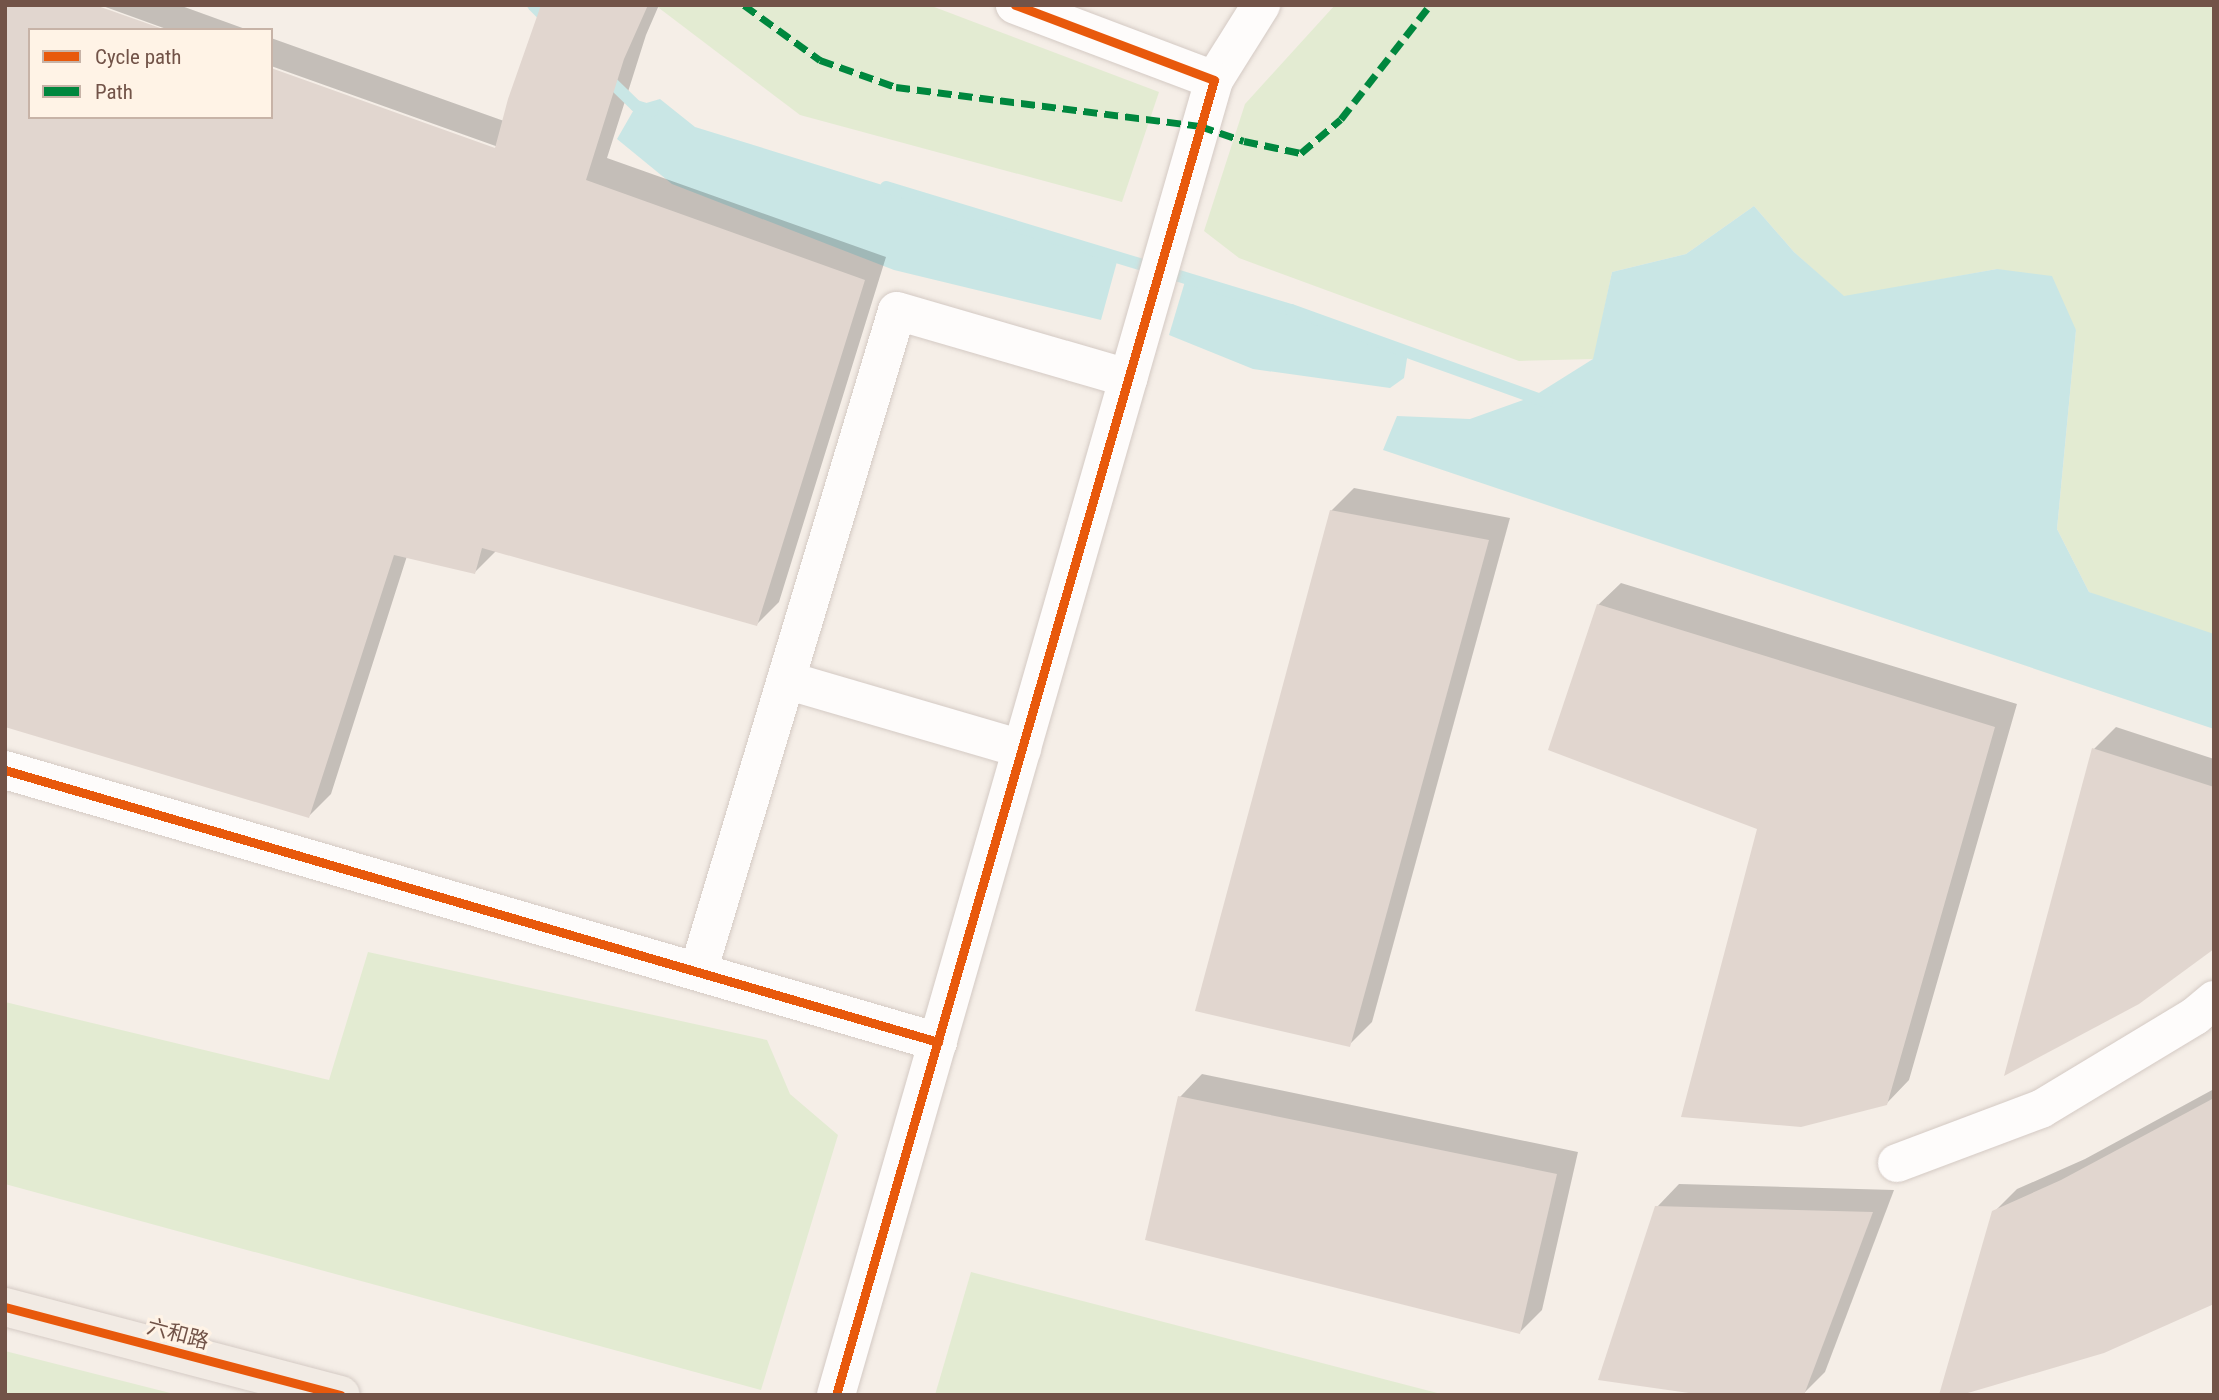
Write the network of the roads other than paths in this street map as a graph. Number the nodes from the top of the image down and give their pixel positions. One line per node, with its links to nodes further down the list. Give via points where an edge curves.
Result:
1 (1015, 5): 3 (street)
2 (1261, 5): 3 (street)
3 (1214, 80): 4 (street)
4 (1128, 378): 5 (street, via 897,311); 6 (street)
5 (786, 680): 6 (street); 8 (street)
6 (1022, 749): 10 (street)
7 (5, 770): 8 (street)
8 (698, 972): 10 (street)
9 (2214, 1000): 11 (street, via 2041,1109)
10 (938, 1042): 14 (street)
11 (1897, 1163)
12 (5, 1307): 13 (main road, 六和路)
13 (341, 1395)
14 (836, 1395)

